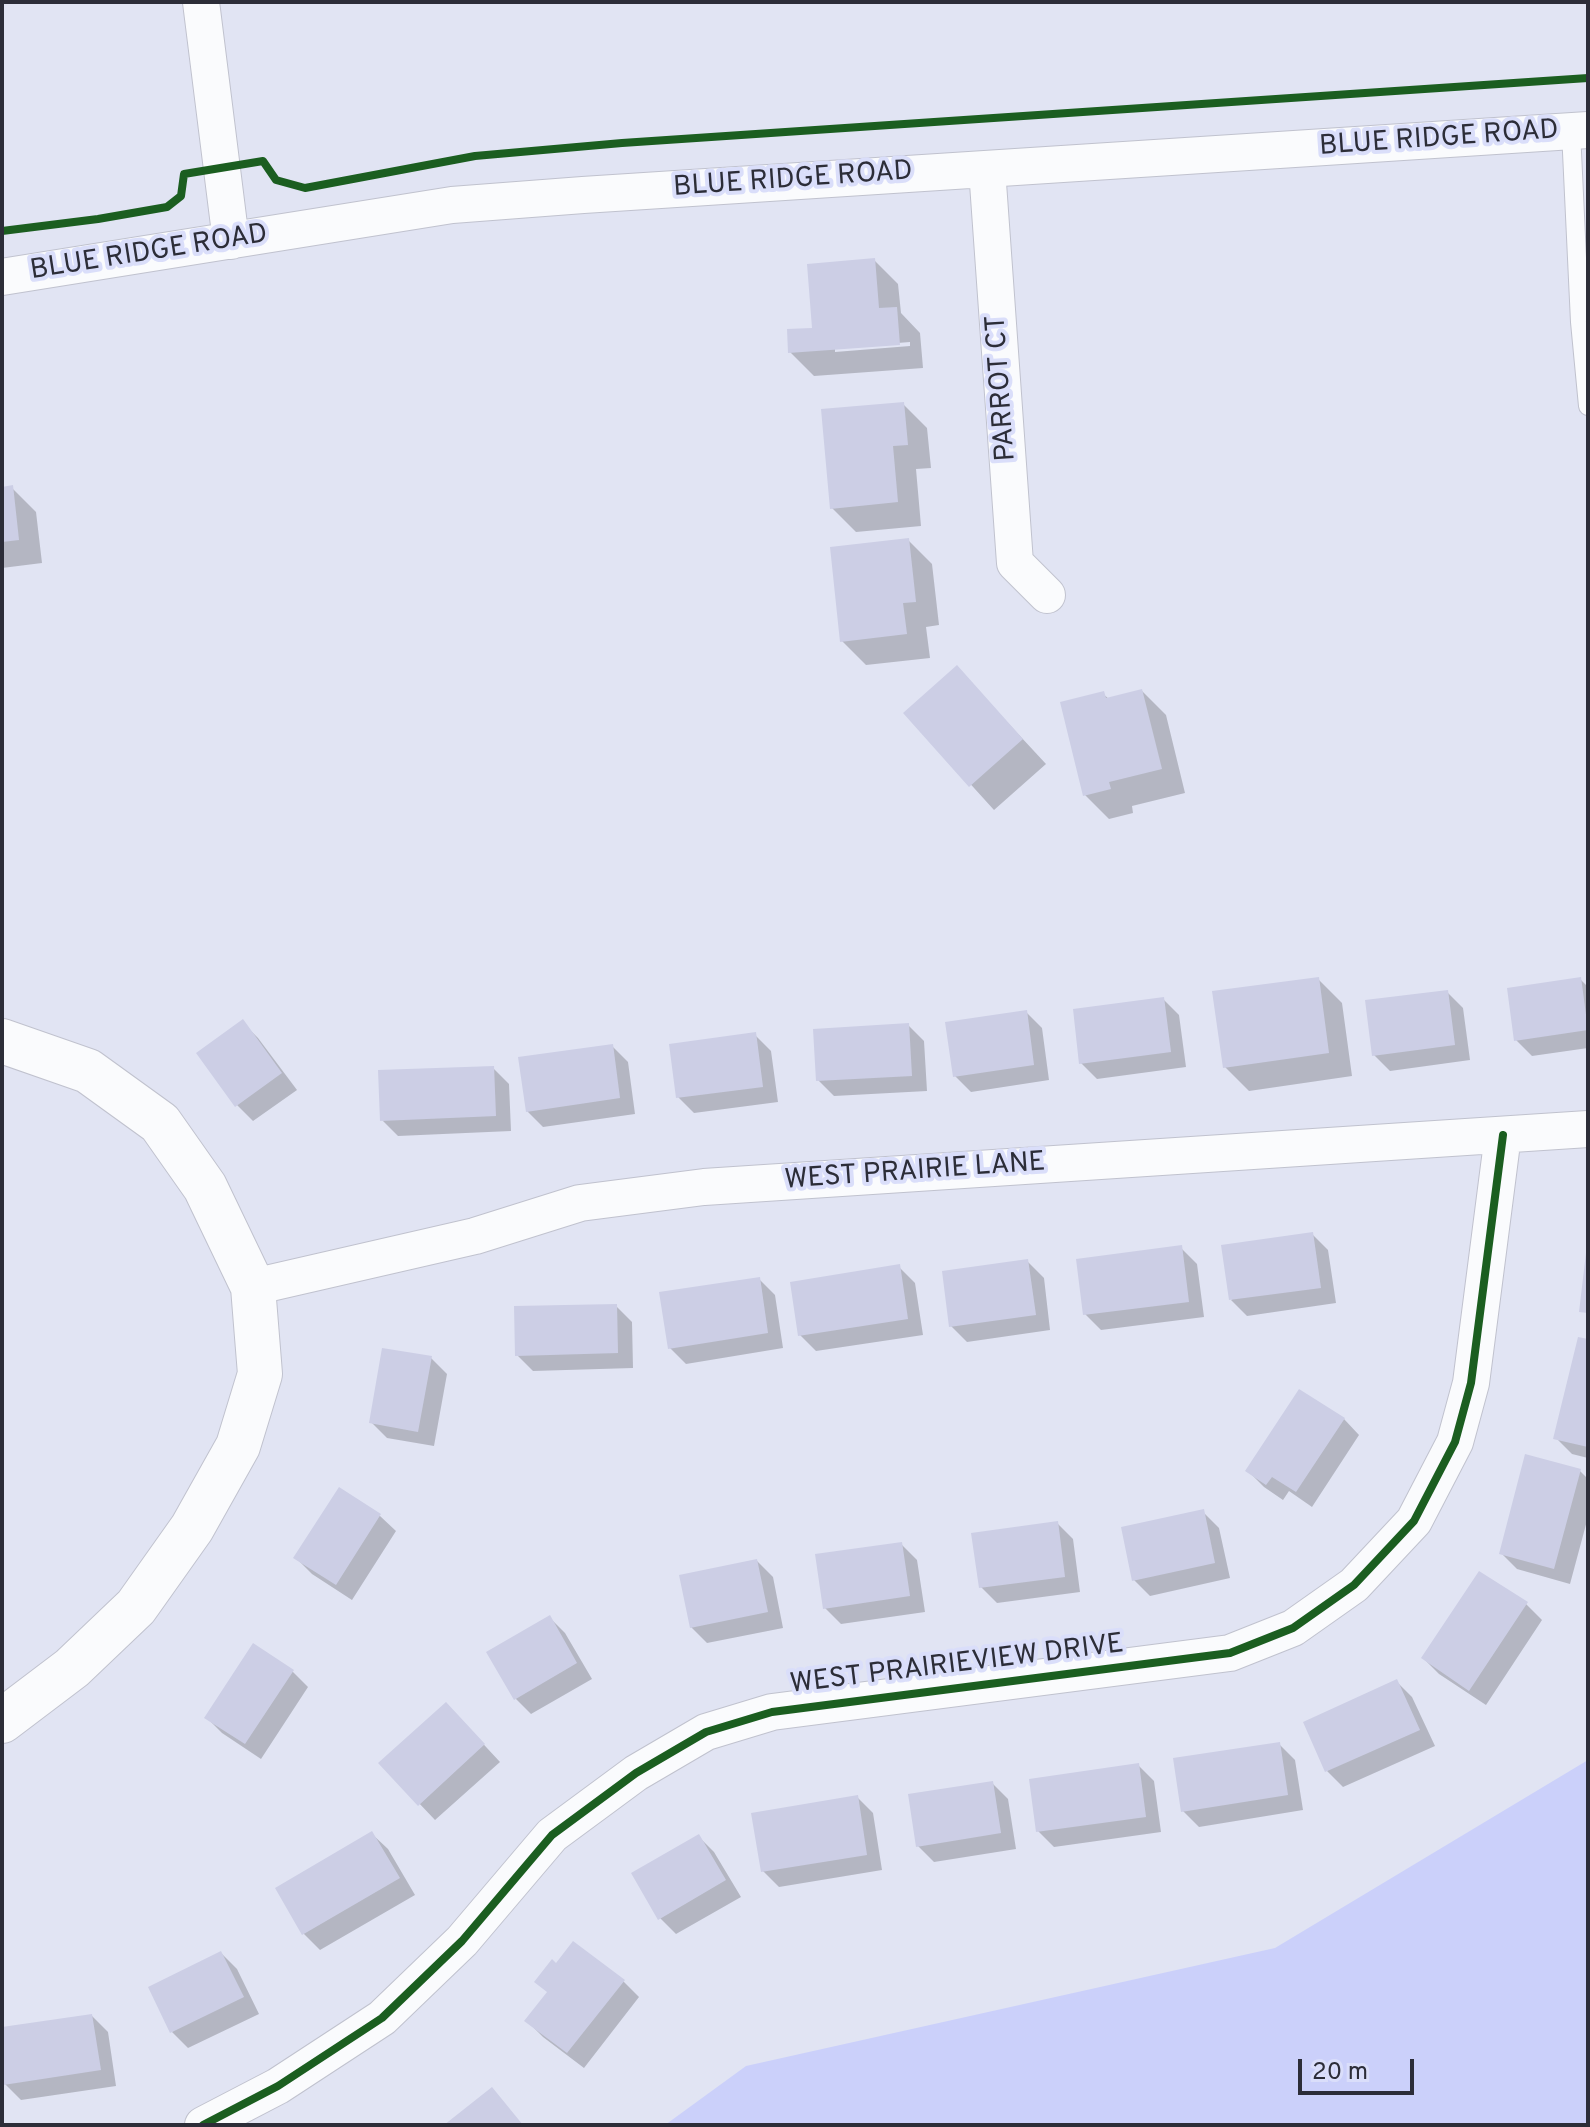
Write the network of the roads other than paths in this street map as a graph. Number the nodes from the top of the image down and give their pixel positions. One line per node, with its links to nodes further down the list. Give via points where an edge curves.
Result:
1 (201, 2): 4 (street)
2 (1579, 130): 3 (street, BLUE RIDGE ROAD); 6 (lane, via 1580,322)
3 (987, 169): 4 (street, BLUE RIDGE ROAD, via 452,205); 7 (street, PARROT CT, via 1015,563)
4 (231, 241): 5 (street, BLUE RIDGE ROAD)
5 (2, 277)
6 (1588, 406)
7 (1047, 595)
8 (2, 1041): 11 (street, via 88,1071 160,1123 205,1187)
9 (1588, 1129): 10 (street, WEST PRAIRIE LANE)
10 (1503, 1135): 11 (street, WEST PRAIRIE LANE, via 704,1187 580,1203 475,1236); 13 (street, WEST PRAIRIEVIEW DRIVE, via 1471,1383 1455,1442 1414,1521 1354,1585 1293,1628 1230,1653 772,1712 706,1732 636,1773 552,1835 462,1941 382,2018 278,2086)
11 (253, 1287): 12 (street, via 260,1374 238,1446 192,1528 136,1607 72,1668)
12 (2, 1721)
13 (203, 2125)

